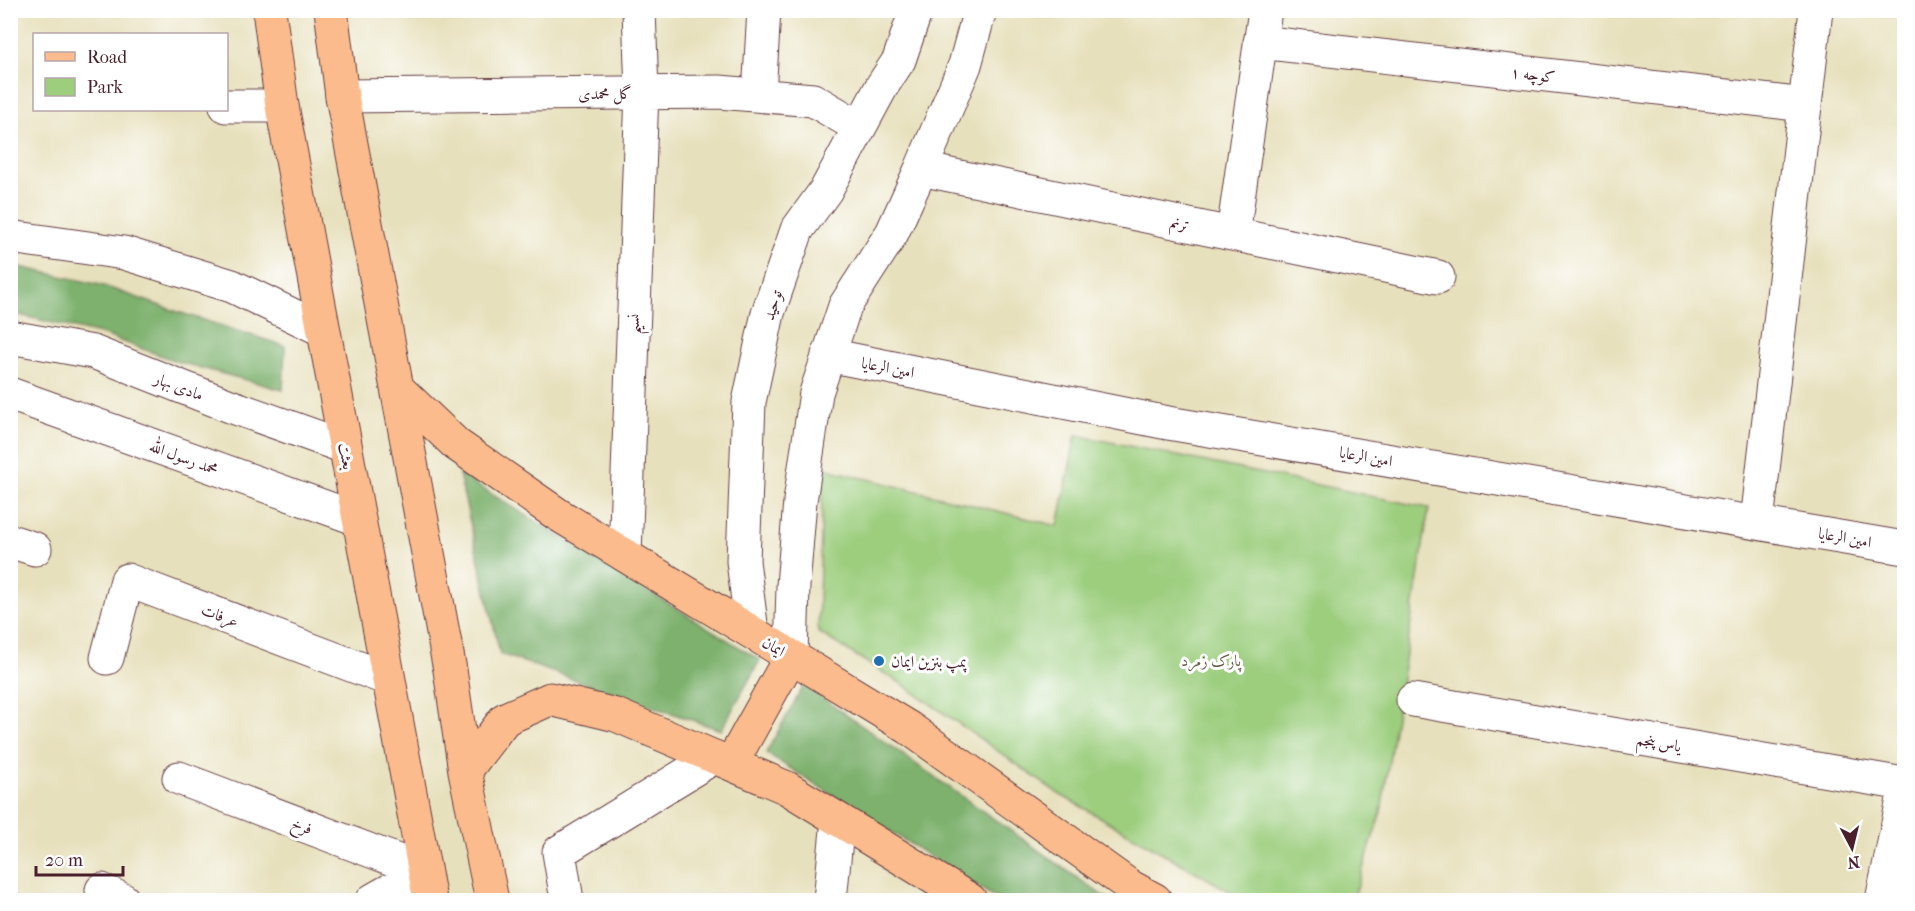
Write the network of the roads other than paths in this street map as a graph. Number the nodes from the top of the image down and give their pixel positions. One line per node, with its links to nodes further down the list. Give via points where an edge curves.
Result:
1 (331, 10): 12 (main road)
2 (639, 10): 10 (street, نسیم)
3 (764, 10): 11 (street)
4 (916, 10): 16 (street, توحید, via 899,60)
5 (980, 10): 17 (street, via 965,65)
6 (1265, 10): 9 (street)
7 (1816, 10): 13 (street)
8 (263, 12): 15 (main road, بعثت)
9 (1260, 42): 13 (street, کوچه ۱); 18 (street)
10 (642, 92): 11 (street, گل محمدی); 12 (street, گل محمدی); 30 (street, نسیم)
11 (759, 95): 16 (street, گل محمدی, via 813,100)
12 (342, 96): 24 (main road)
13 (1805, 105): 28 (street)
14 (228, 106): 15 (street)
15 (282, 106): 21 (main road, بعثت)
16 (859, 127): 31 (street, توحید, via 825,190 797,230 765,324 749,402 742,561)
17 (921, 169): 18 (street, ترنم); 23 (street, via 892,233 845,306)
18 (1233, 234): 20 (street, ترنم)
19 (10, 237): 21 (street, via 124,253 232,286)
20 (1438, 277)
21 (323, 330): 26 (main road, بعثت)
22 (10, 337): 26 (street, مادی بهار, via 93,352)
23 (828, 355): 28 (street, امین الرعایا, via 1168,423); 32 (street, via 816,393 800,501)
24 (397, 388): 30 (main road, ایمان, via 457,445); 37 (main road)
25 (10, 394): 27 (street, محمد رسول الله)
26 (345, 447): 27 (main road, بعثت)
27 (358, 519): 34 (main road, بعثت)
28 (1757, 522): 29 (street, امین الرعایا)
29 (1905, 548)
30 (625, 555): 31 (main road, ایمان)
31 (752, 632): 32 (main road, ایمان)
32 (791, 656): 36 (main road); 48 (main road, ایمان, via 909,728 1131,887)
33 (107, 657): 34 (street, عرفات, via 127,580)
34 (388, 679): 42 (main road, بعثت)
35 (1413, 700): 39 (street, یاس پنجم)
36 (722, 760): 37 (main road, via 616,715 550,699 505,719); 41 (main road, via 787,788); 45 (street, via 559,852)
37 (465, 771): 44 (main road)
38 (179, 778): 42 (street, فرخ)
39 (1905, 783)
40 (1905, 795): 49 (street)
41 (838, 820): 46 (street); 47 (main road)
42 (427, 886): 43 (street)
43 (373, 900)
44 (492, 900)
45 (567, 900)
46 (830, 900)
47 (969, 900)
48 (1155, 900)
49 (1882, 900)

